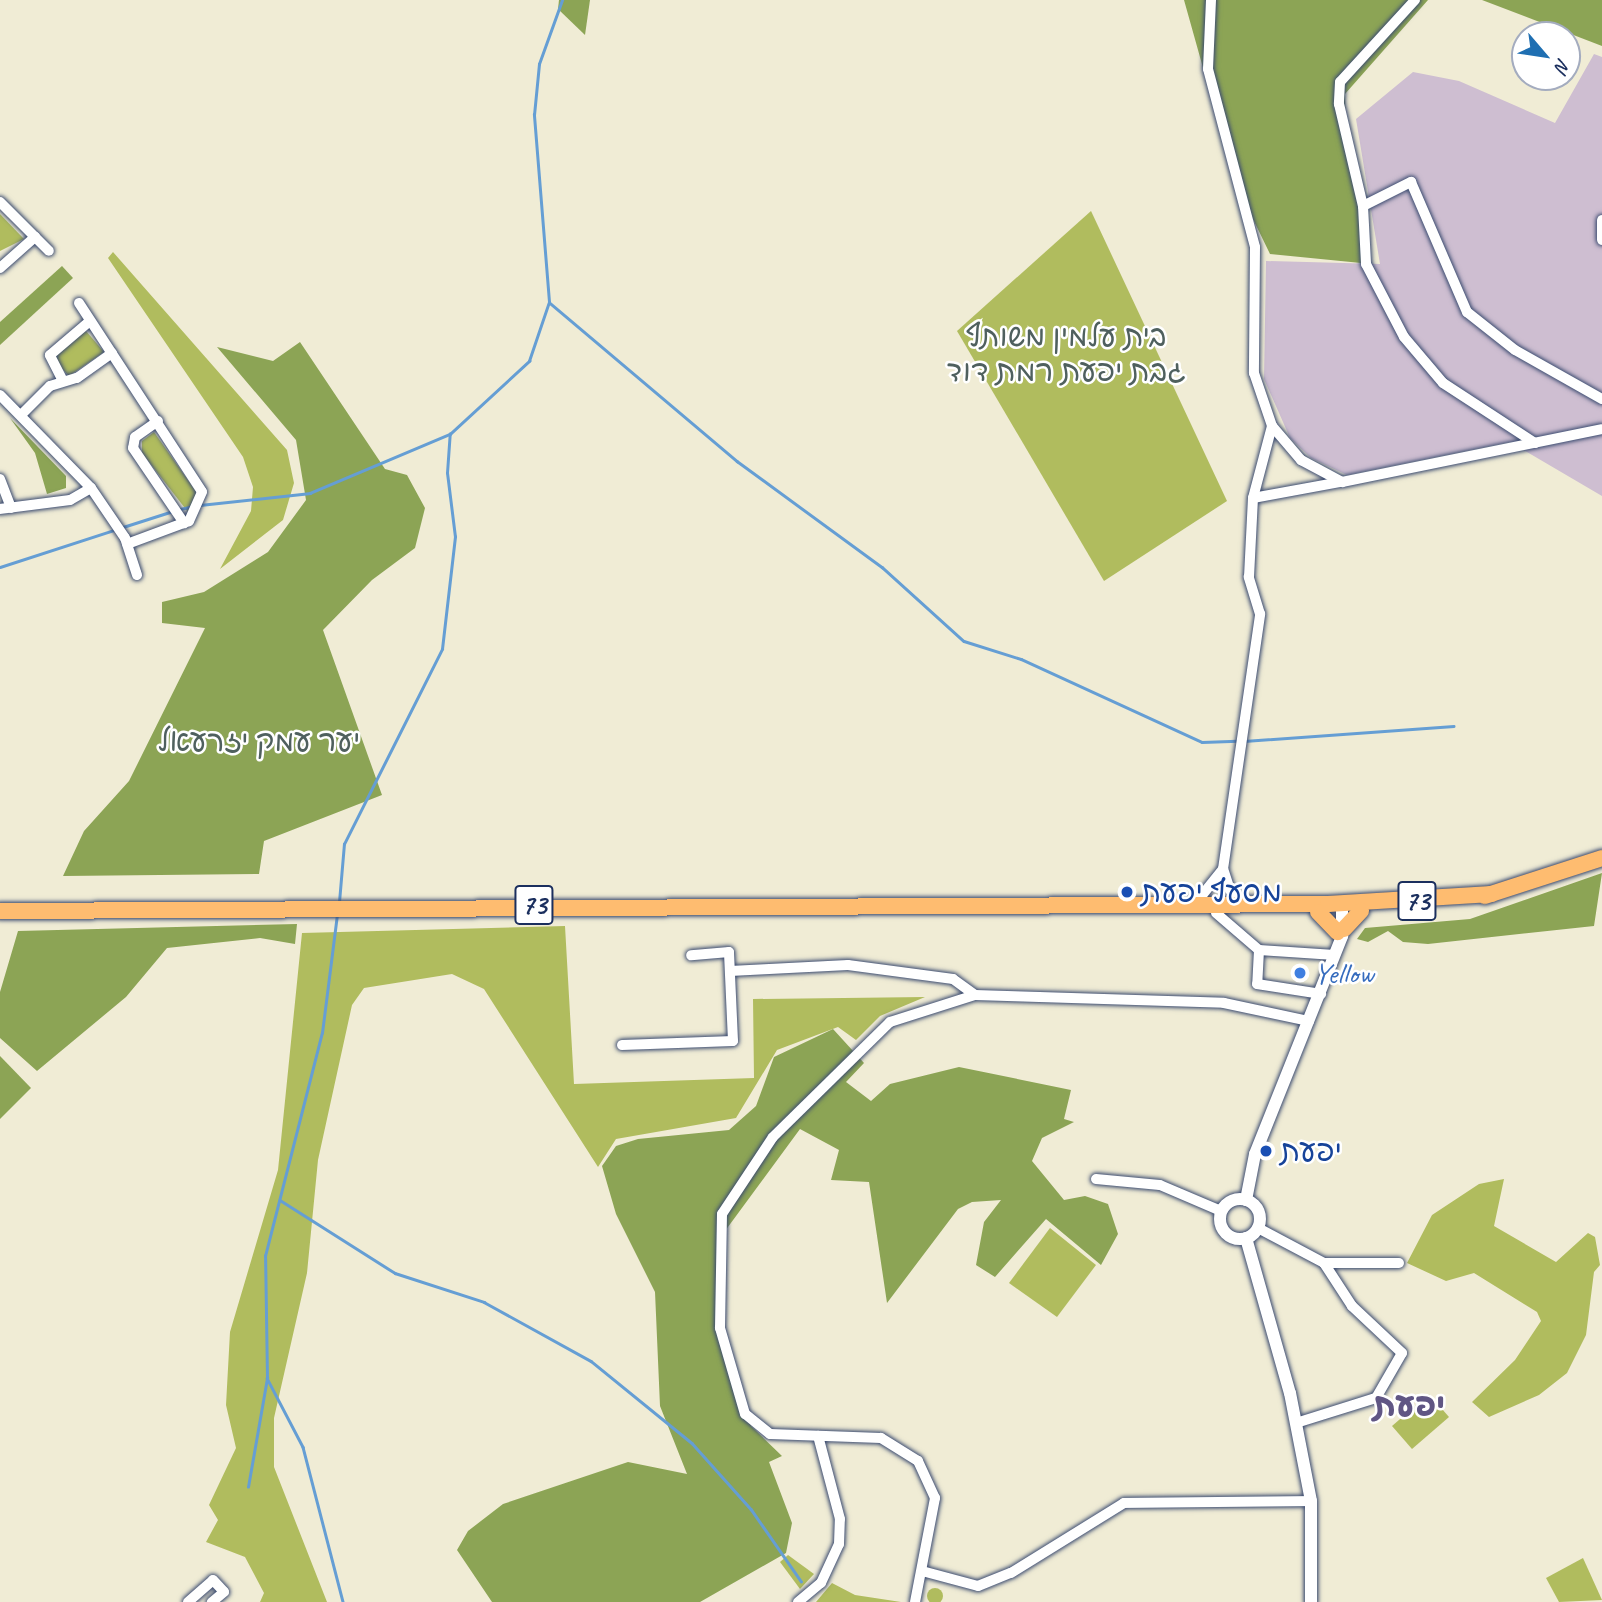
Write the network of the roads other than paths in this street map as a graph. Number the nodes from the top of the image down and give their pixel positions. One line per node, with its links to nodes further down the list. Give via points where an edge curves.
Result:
1 (1211, 0): 18 (street, via 1208,69 1255,247 1254,373)
2 (1415, 0): 4 (street, via 1340,82 1339,104)
3 (1, 204): 6 (street)
4 (1363, 206): 15 (street, via 1411,181 1467,312 1515,350); 20 (street, via 1366,264 1404,337 1443,383)
5 (1602, 220): 7 (street)
6 (36, 237): 8 (street); 9 (street)
7 (1602, 240)
8 (49, 251)
9 (0, 268)
10 (79, 303): 11 (street)
11 (90, 321): 12 (street); 13 (street, via 50,355)
12 (112, 353): 13 (street); 17 (street)
13 (63, 381): 16 (street)
14 (0, 395): 16 (street)
15 (1601, 395)
16 (20, 415): 23 (street)
17 (158, 421): 26 (street, via 202,492 197,513); 26 (street, via 135,438 134,448)
18 (1272, 426): 22 (street, via 1301,460); 24 (street)
19 (1602, 429): 20 (street)
20 (1535, 443): 22 (street)
21 (0, 479): 25 (street)
22 (1342, 482): 24 (street)
23 (91, 488): 25 (street, via 70,500); 27 (street)
24 (1253, 498): 30 (street, via 1249,577 1260,614)
25 (6, 508)
26 (184, 523): 27 (street)
27 (127, 544): 28 (street)
28 (137, 575)
29 (1602, 858): 34 (highway, 73, via 1492,894)
30 (1223, 869): 31 (street); 32 (street, via 1230,890)
31 (1195, 904): 32 (highway, 73); 33 (highway, 73)
32 (1248, 904): 34 (highway, 73)
33 (1069, 905): 35 (highway, 73); 37 (highway, 73)
34 (1347, 910): 36 (highway, 73); 38 (highway); 38 (street)
35 (0, 911)
36 (1318, 912): 37 (highway, 73); 38 (highway)
37 (1216, 913): 39 (street)
38 (1341, 931): 41 (street)
39 (1259, 950): 41 (street); 43 (street, via 1257,984)
40 (691, 955): 42 (street, via 729,952)
41 (1335, 955): 43 (street)
42 (730, 971): 44 (street, via 848,965 953,979); 46 (street, via 733,1041)
43 (1321, 993): 45 (street)
44 (975, 995): 45 (street, via 1224,1003); 55 (street, via 890,1022 773,1137 722,1214 720,1328 746,1414 770,1434)
45 (1309, 1021): 48 (street, via 1255,1154)
46 (622, 1045)
47 (1096, 1179): 49 (street, via 1160,1185)
48 (1246, 1200): 49 (street, via 1229,1202); 50 (street, via 1257,1208)
49 (1222, 1211): 51 (street, via 1227,1235)
50 (1258, 1228): 51 (street); 52 (street)
51 (1246, 1238): 54 (street)
52 (1324, 1263): 53 (street); 54 (street, via 1352,1306 1402,1353 1376,1398)
53 (1399, 1263)
54 (1296, 1423): 56 (street)
55 (818, 1436): 57 (street, via 881,1438 918,1461 935,1498); 60 (street, via 840,1518 839,1544 821,1583)
56 (1311, 1501): 57 (street, via 1124,1503 1011,1573 978,1586); 62 (street)
57 (922, 1571): 61 (street)
58 (188, 1602): 59 (street, via 214,1580 224,1592)
59 (212, 1602)
60 (798, 1602)
61 (915, 1602)
62 (1311, 1602)

